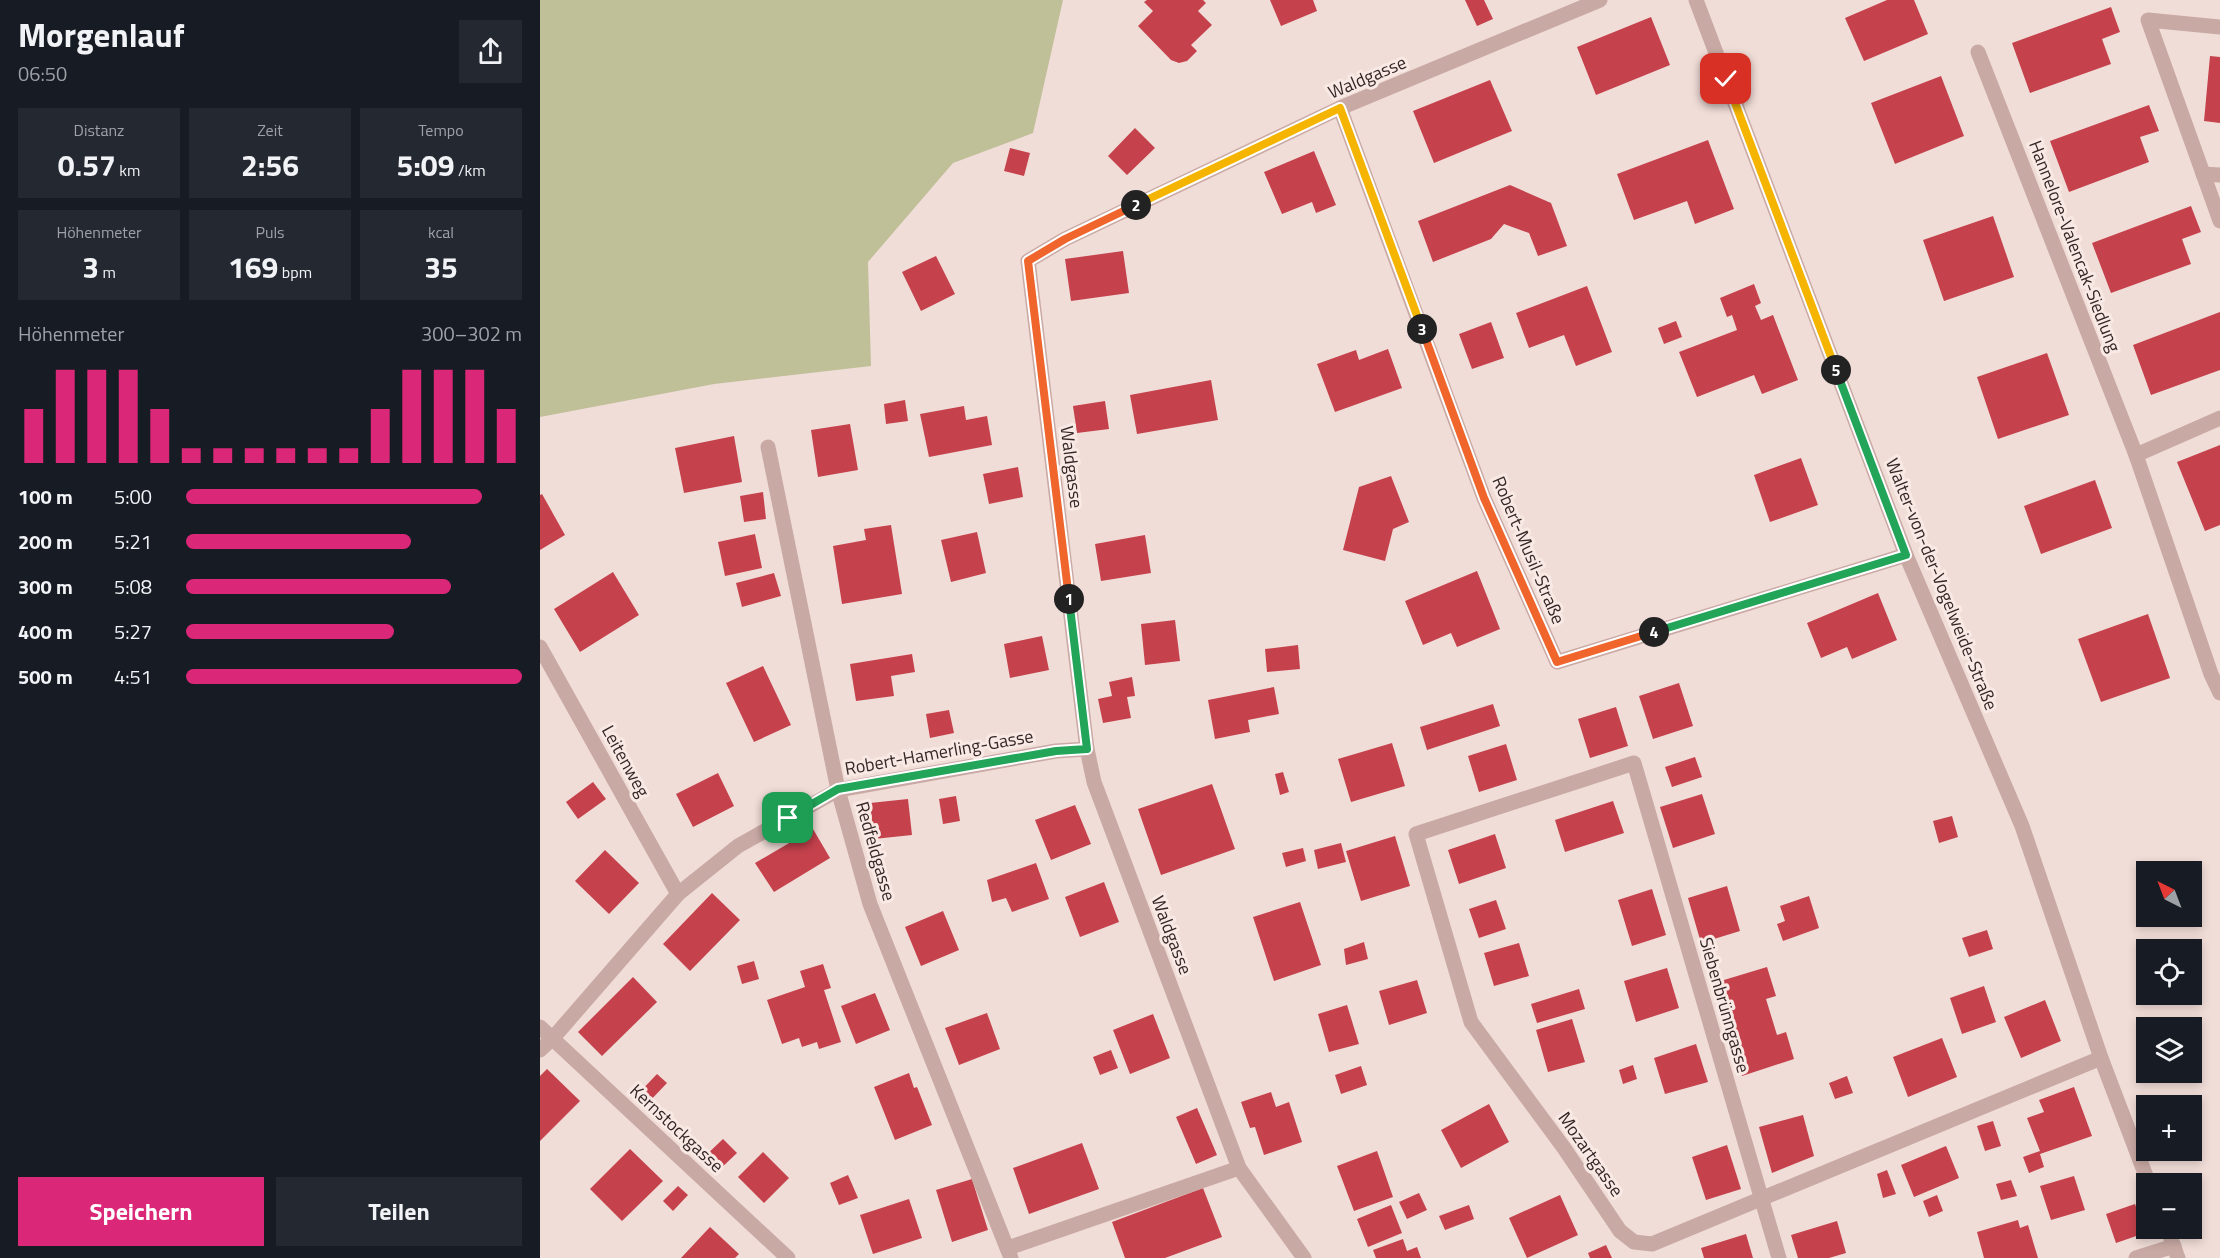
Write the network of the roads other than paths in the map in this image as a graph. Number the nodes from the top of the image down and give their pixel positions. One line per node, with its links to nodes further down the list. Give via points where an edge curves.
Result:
1 (1600, 0): 5 (street, Waldgasse)
2 (1696, 0): 12 (street, Walter-von-der-Vogelweide-Straße)
3 (2220, 27): 6 (street, via 2148,20)
4 (1978, 52): 11 (street, Hannelore-Valencak-Siedlung)
5 (1340, 108): 12 (street, Robert-Musil-Straße, via 1484,498 1557,662); 15 (street, Waldgasse, via 1065,239 1028,261)
6 (2203, 174): 7 (street); 8 (street)
7 (2220, 175)
8 (2220, 221)
9 (2220, 418): 11 (street)
10 (768, 447): 17 (street, Redfeldgasse)
11 (2136, 455): 14 (street, Hannelore-Valencak-Siedlung)
12 (1906, 555): 22 (street, Walter-von-der-Vogelweide-Straße, via 2022,826)
13 (540, 647): 18 (street, Leitenweg)
14 (2220, 693)
15 (1087, 749): 17 (street, Robert-Hamerling-Gasse); 23 (street, Waldgasse, via 1094,782)
16 (1634, 763): 25 (street, Siebenbrünngasse); 25 (street, Mozartgasse, via 1416,834 1437,909 1471,1022 1620,1231 1634,1242 1652,1244)
17 (838, 789): 18 (street, Robert-Hamerling-Gasse, via 738,846); 27 (street, Redfeldgasse, via 870,903)
18 (678, 894): 20 (street, Robert-Hamerling-Gasse)
19 (540, 1027): 20 (street, Kernstockgasse)
20 (553, 1038): 21 (street, Robert-Hamerling-Gasse); 28 (street, Kernstockgasse)
21 (540, 1050)
22 (2101, 1058): 24 (street, Walter-von-der-Vogelweide-Straße); 25 (street, Mozartgasse)
23 (1239, 1168): 27 (street, Redfeldgasse); 29 (street, Waldgasse)
24 (2145, 1173)
25 (1761, 1197): 30 (street, Siebenbrünngasse)
26 (2176, 1252): 31 (street)
27 (1009, 1253)
28 (788, 1258)
29 (1304, 1258)
30 (1779, 1258)
31 (2136, 1258)

